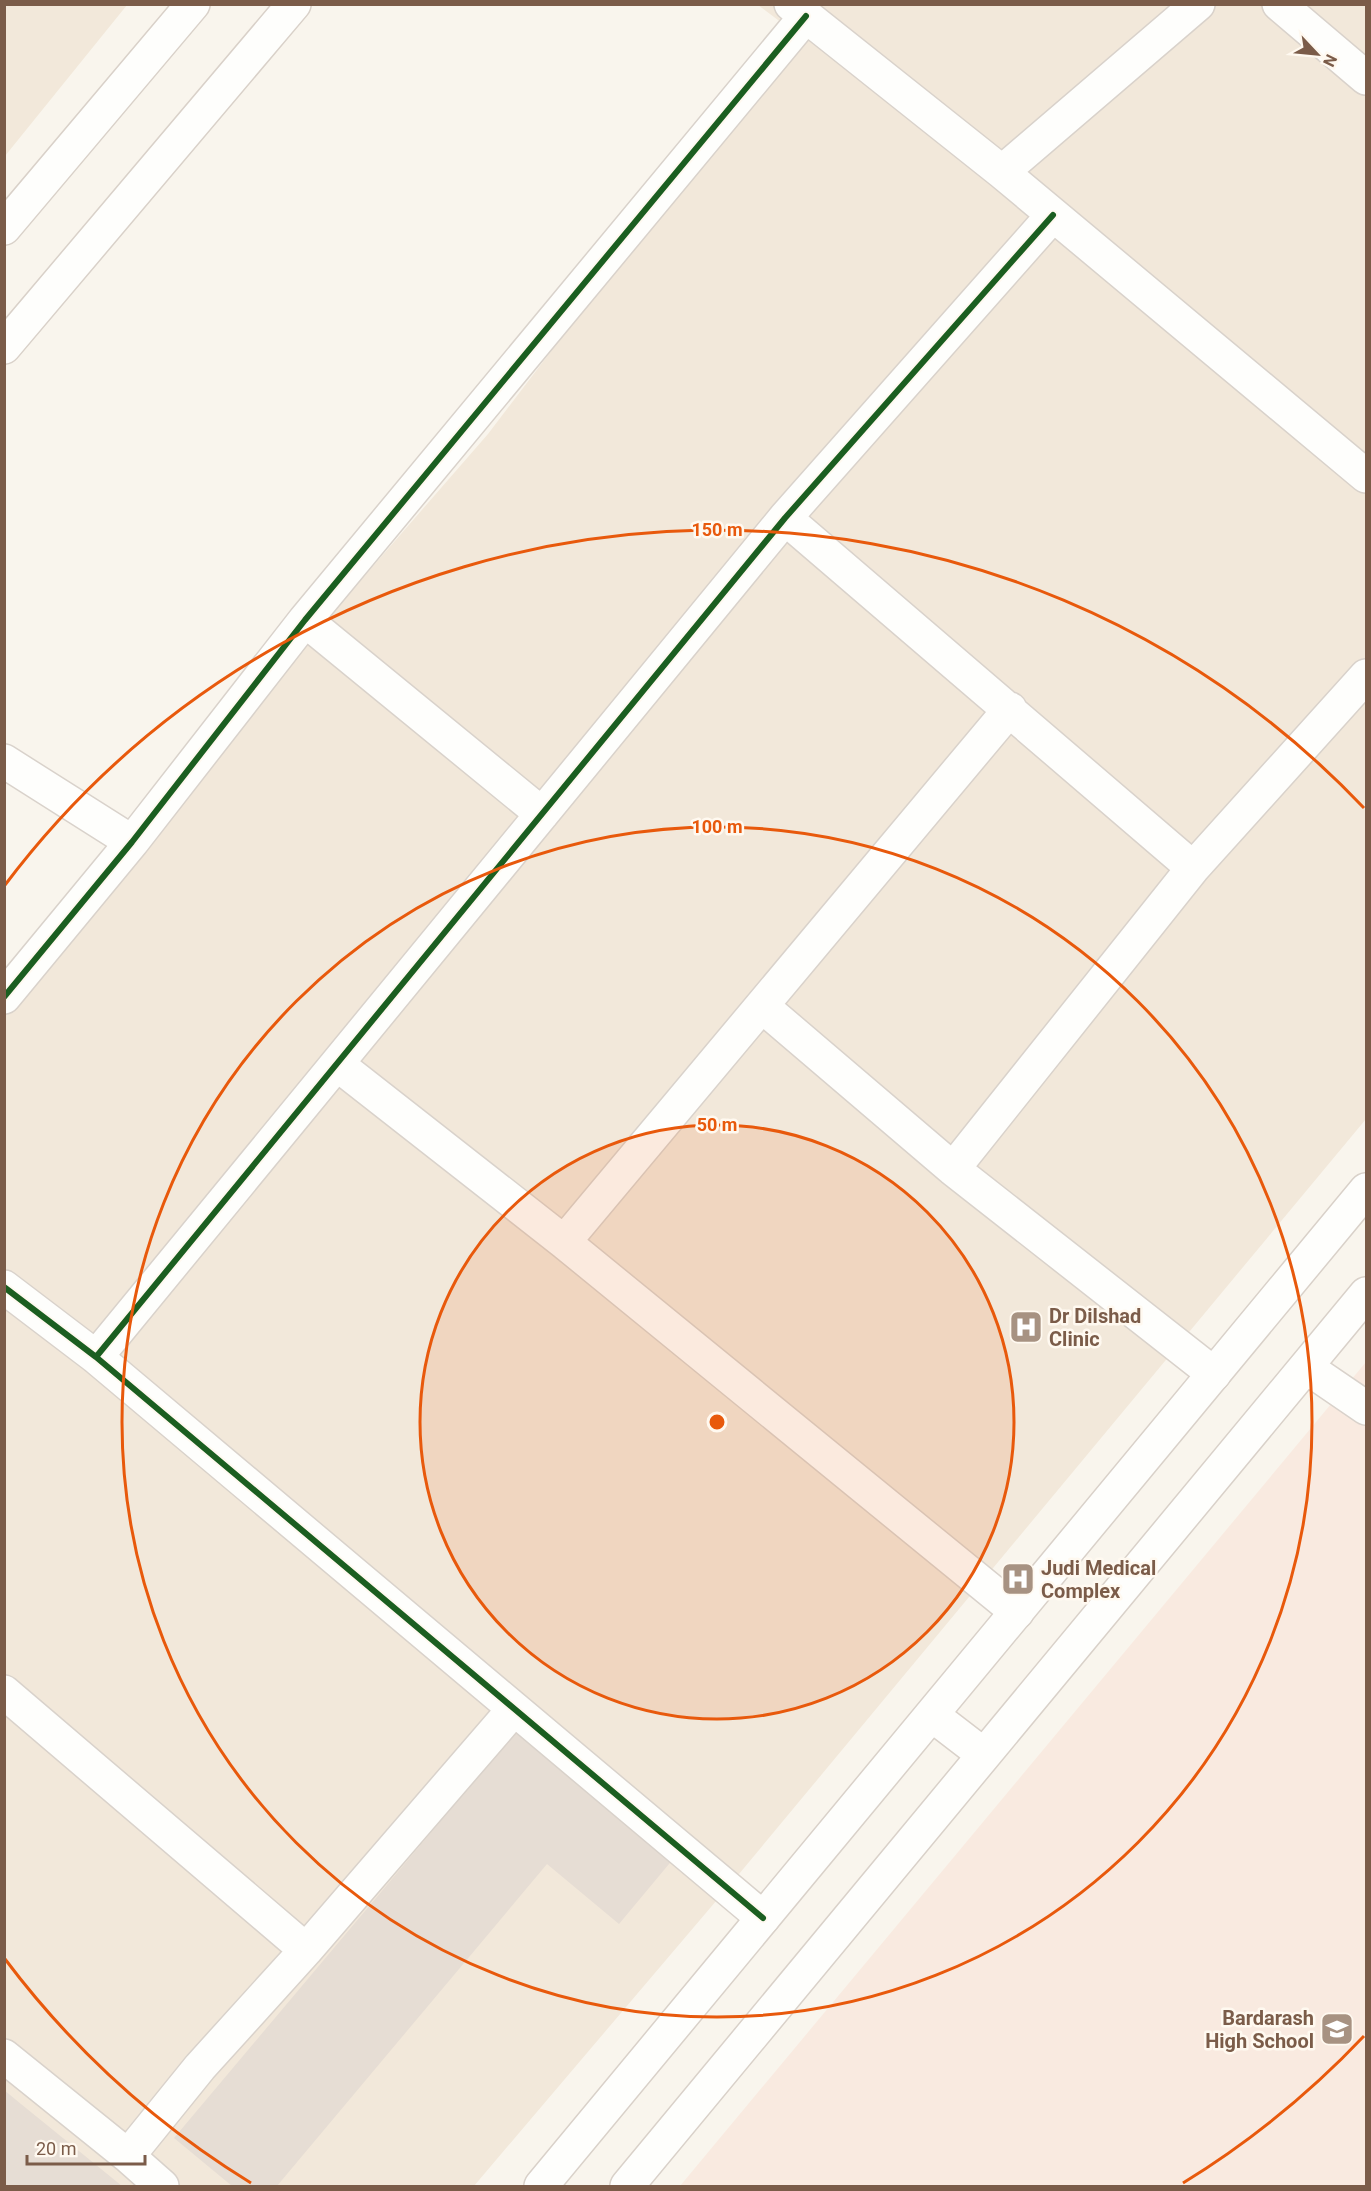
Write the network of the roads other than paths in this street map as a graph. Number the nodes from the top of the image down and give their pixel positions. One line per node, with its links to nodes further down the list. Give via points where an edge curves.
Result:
1 (194, 4): 9 (street)
2 (294, 4): 10 (street)
3 (1198, 4): 7 (street)
4 (1279, 4): 6 (street)
5 (798, 10): 7 (street); 13 (street)
6 (1366, 78)
7 (1002, 172): 8 (street)
8 (1053, 215): 11 (street); 12 (street)
9 (4, 228)
10 (4, 346)
11 (1366, 476)
12 (785, 518): 15 (street); 17 (street)
13 (305, 620): 17 (street); 18 (street)
14 (1366, 676): 19 (street)
15 (1010, 709): 19 (street); 21 (street)
16 (4, 761): 18 (street)
17 (542, 813): 22 (street)
18 (132, 842): 20 (street)
19 (1193, 868): 23 (street)
20 (4, 997)
21 (762, 1006): 23 (street); 25 (street)
22 (337, 1064): 25 (street); 28 (street)
23 (952, 1169): 30 (street)
24 (1366, 1190): 30 (street)
25 (564, 1242): 32 (street)
26 (4, 1287): 28 (street)
27 (1366, 1294): 29 (street)
28 (96, 1357): 34 (street)
29 (1306, 1367): 31 (street); 36 (street)
30 (1214, 1374): 32 (street)
31 (1366, 1408)
32 (1017, 1612): 35 (street)
33 (6, 1697): 38 (street)
34 (514, 1709): 37 (street); 38 (street)
35 (932, 1715): 36 (street); 37 (street)
36 (984, 1755): 43 (street)
37 (763, 1918): 42 (street)
38 (306, 1950): 40 (street, via 200,2067)
39 (4, 2056): 40 (street)
40 (128, 2156): 41 (street)
41 (162, 2187)
42 (541, 2187)
43 (627, 2187)

